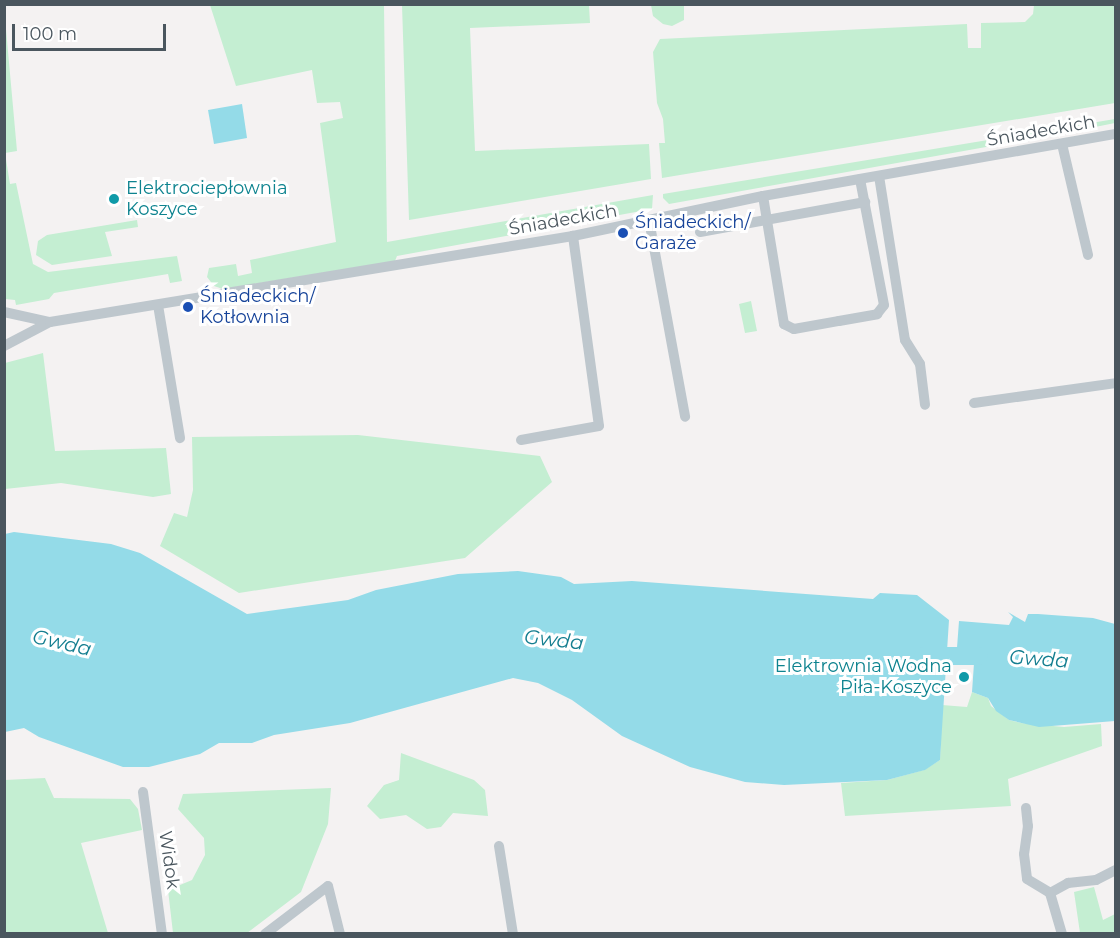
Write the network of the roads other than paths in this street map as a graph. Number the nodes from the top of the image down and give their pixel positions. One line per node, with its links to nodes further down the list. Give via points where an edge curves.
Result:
1 (1116, 134): 2 (street, Śniadeckich)
2 (1062, 144): 3 (street, Śniadeckich); 11 (street)
3 (879, 176): 4 (street, Śniadeckich); 18 (street, via 905,340 920,364)
4 (860, 178): 5 (street, Śniadeckich); 6 (street)
5 (763, 196): 7 (street, Śniadeckich); 8 (street)
6 (865, 202): 8 (street); 8 (street, via 884,304 880,312 860,318 794,329 784,324)
7 (649, 220): 10 (street, Śniadeckich); 19 (street)
8 (768, 220): 9 (street)
9 (700, 232)
10 (573, 236): 12 (street, Śniadeckich); 21 (street, via 599,426)
11 (1088, 255)
12 (158, 305): 14 (street, Śniadeckich); 20 (street)
13 (4, 312): 14 (street)
14 (50, 322): 15 (street)
15 (4, 346)
16 (1116, 383): 17 (street)
17 (974, 403)
18 (925, 405)
19 (685, 417)
20 (180, 438)
21 (521, 440)
22 (143, 792): 27 (street, Widok)
23 (1026, 808): 26 (street, via 1024,854 1028,879)
24 (499, 846): 30 (street)
25 (1116, 870): 26 (street, via 1096,880 1068,883)
26 (1050, 893): 31 (street)
27 (162, 933)
28 (265, 933): 29 (street, via 328,886)
29 (340, 933)
30 (513, 933)
31 (1062, 933)

